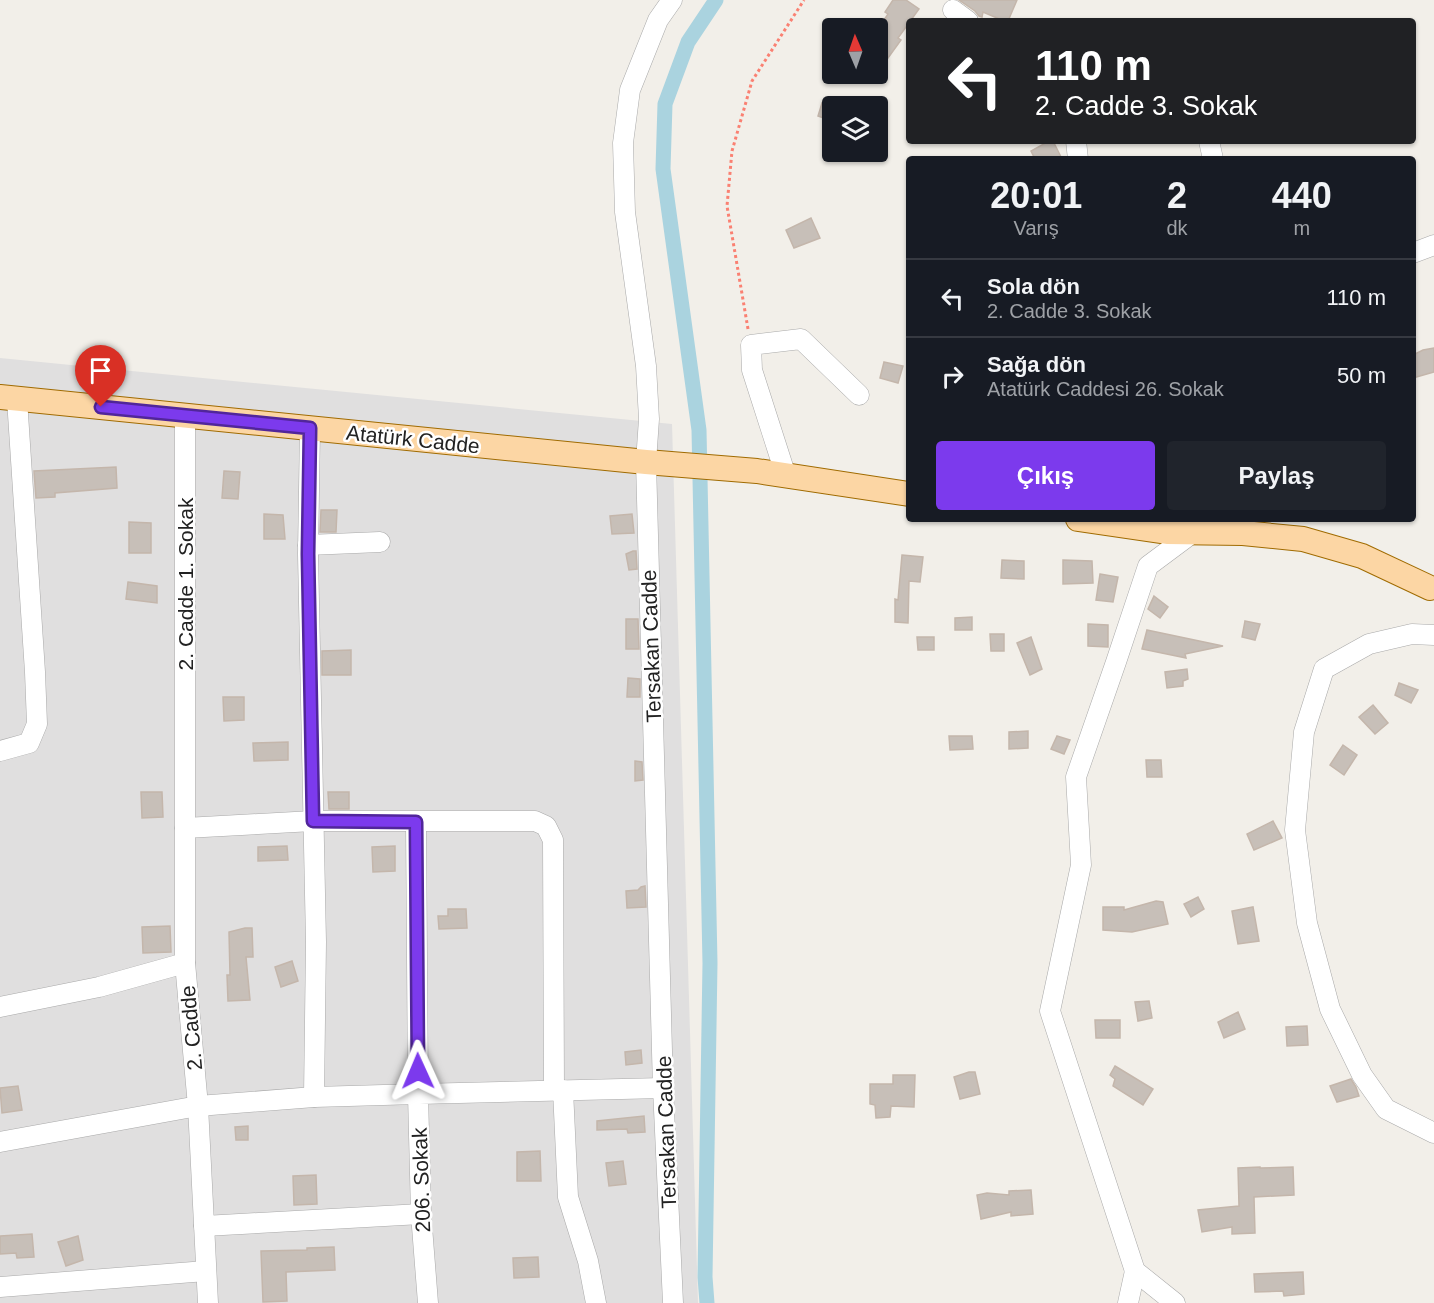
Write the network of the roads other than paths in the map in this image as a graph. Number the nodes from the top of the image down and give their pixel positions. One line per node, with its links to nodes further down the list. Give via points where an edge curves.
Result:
1 (672, 0): 8 (street, Tersakan Cadde, via 658,20 630,90 623,143 625,212 646,366)
2 (1434, 245): 3 (street)
3 (1416, 252)
4 (859, 395): 9 (street, via 801,339 751,345 752,370)
5 (8, 398): 6 (main road, Atatürk Cadde); 18 (street, via 37,724 29,743)
6 (185, 416): 7 (main road, Atatürk Cadde); 19 (street, 2. Cadde 1. Sokak)
7 (310, 428): 8 (main road, Atatürk Cadde); 15 (street)
8 (646, 462): 9 (main road, Atatürk Cadde); 25 (street, Tersakan Cadde)
9 (786, 476): 10 (main road, Atatürk Cadde)
10 (906, 494)
11 (1099, 522): 13 (main road, via 1167,532)
12 (1244, 526): 13 (main road); 16 (main road, via 1362,556)
13 (1195, 531): 35 (street, via 1148,566 1076,777 1081,865 1050,1011)
14 (380, 542): 15 (street)
15 (308, 545): 20 (street)
16 (1433, 587)
17 (1434, 635): 30 (street, via 1412,634 1369,644 1324,669 1304,732 1295,830 1307,923 1330,1009 1362,1075 1386,1110)
18 (0, 751)
19 (185, 752): 22 (street, 2. Cadde)
20 (313, 821): 21 (street); 22 (street); 28 (street)
21 (416, 822): 26 (street, via 535,821 546,826 553,840); 27 (street, 206. Sokak)
22 (185, 828): 23 (street, 2. Cadde)
23 (185, 963): 24 (street, via 99,987); 29 (street, 2. Cadde)
24 (0, 1006)
25 (663, 1088): 26 (street); 40 (street, Tersakan Cadde)
26 (558, 1090): 27 (street); 39 (street, via 568,1197)
27 (418, 1094): 28 (street); 32 (street, 206. Sokak)
28 (314, 1097): 29 (street)
29 (198, 1106): 31 (street); 33 (street, 2. Cadde)
30 (1434, 1133)
31 (0, 1142)
32 (421, 1214): 33 (street); 38 (street, 206. Sokak)
33 (204, 1226): 34 (street, 2. Cadde)
34 (206, 1271): 36 (street); 37 (street, 2. Cadde)
35 (1135, 1271): 41 (street); 42 (street)
36 (0, 1287)
37 (208, 1303)
38 (428, 1303)
39 (596, 1303)
40 (673, 1303)
41 (1128, 1303)
42 (1175, 1303)

